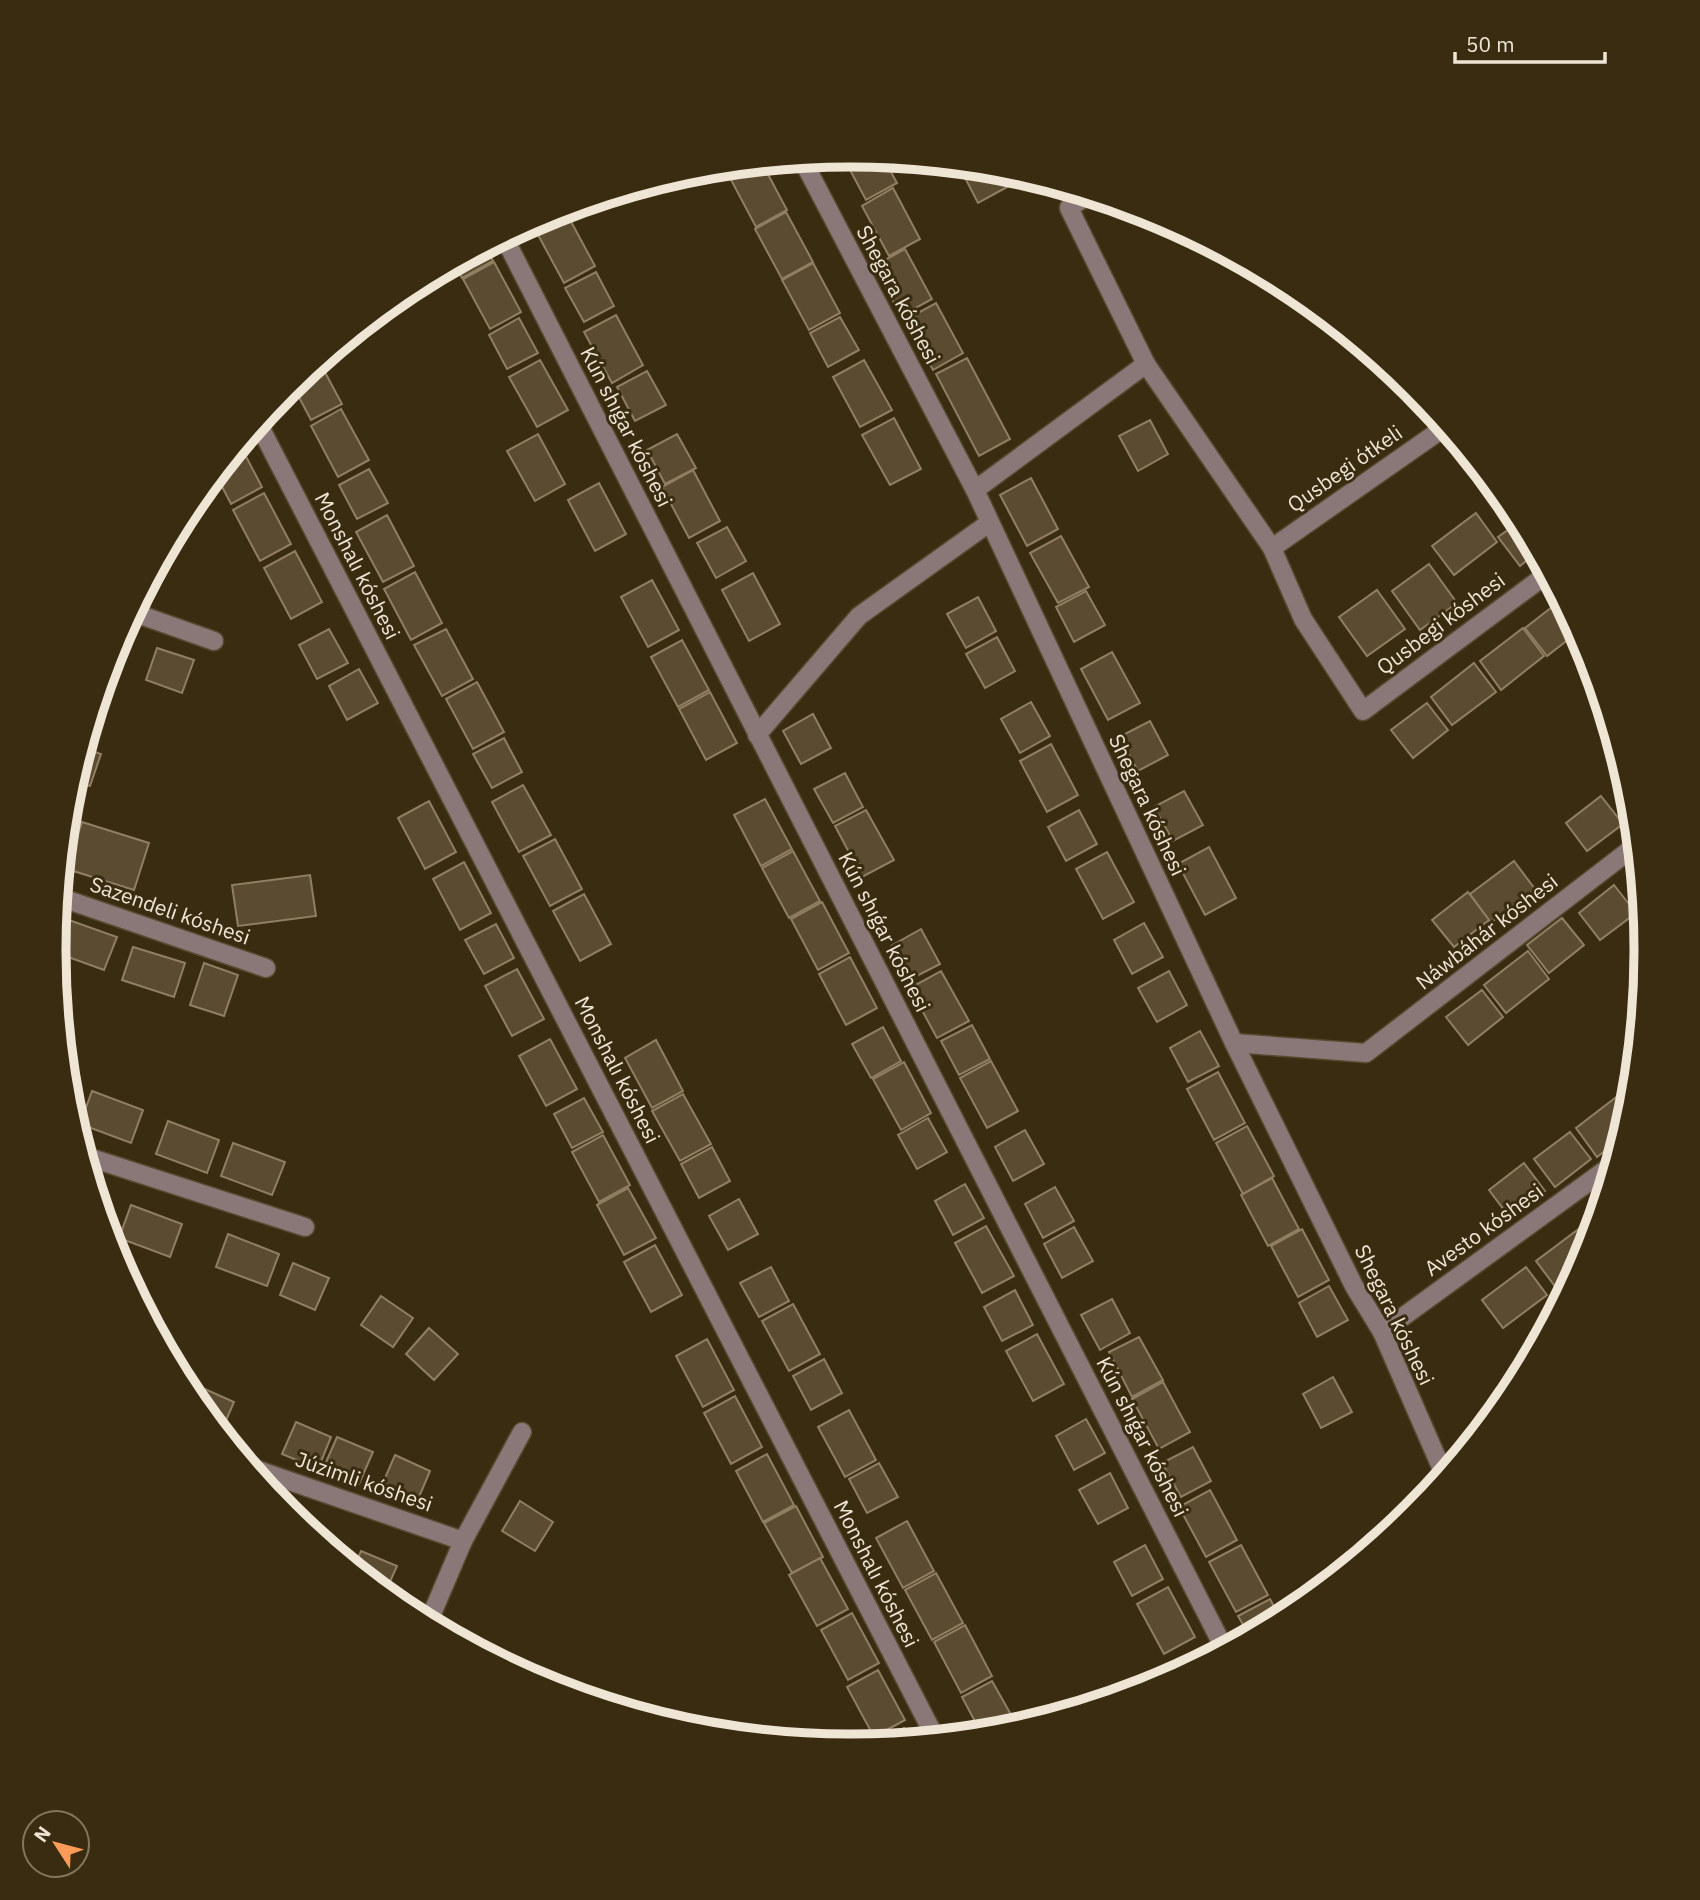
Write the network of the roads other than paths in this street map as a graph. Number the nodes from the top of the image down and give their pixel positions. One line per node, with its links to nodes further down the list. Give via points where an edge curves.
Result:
1 (807, 168): 7 (street, Shegara kóshesi)
2 (1079, 201): 4 (street, via 1069,208)
3 (508, 245): 13 (street, Kún shıǵar kóshesi)
4 (1146, 364): 7 (street); 9 (street)
5 (262, 432): 28 (street, Monshalı kóshesi)
6 (1438, 432): 9 (street, Qusbegi ótkeli)
7 (975, 490): 8 (street, Shegara kóshesi)
8 (989, 523): 13 (street, via 859,616); 17 (street, Shegara kóshesi)
9 (1272, 548): 10 (street, Qusbegi kóshesi, via 1303,619 1363,711)
10 (1540, 579)
11 (142, 615): 12 (street)
12 (214, 640)
13 (757, 734): 27 (street, Kún shıǵar kóshesi)
14 (1627, 853): 17 (street, Náwbáhár kóshesi, via 1366,1054)
15 (68, 900): 16 (street, Sazendeli kóshesi)
16 (266, 968)
17 (1234, 1043): 21 (street, Shegara kóshesi, via 1354,1286)
18 (95, 1159): 20 (street)
19 (1601, 1173): 21 (street, Avesto kóshesi)
20 (305, 1227)
21 (1382, 1332): 23 (street, Shegara kóshesi)
22 (522, 1432): 25 (street)
23 (1440, 1465)
24 (266, 1472): 25 (street, Júzimli kóshesi)
25 (463, 1541): 26 (street)
26 (433, 1612)
27 (1220, 1641)
28 (931, 1729)

